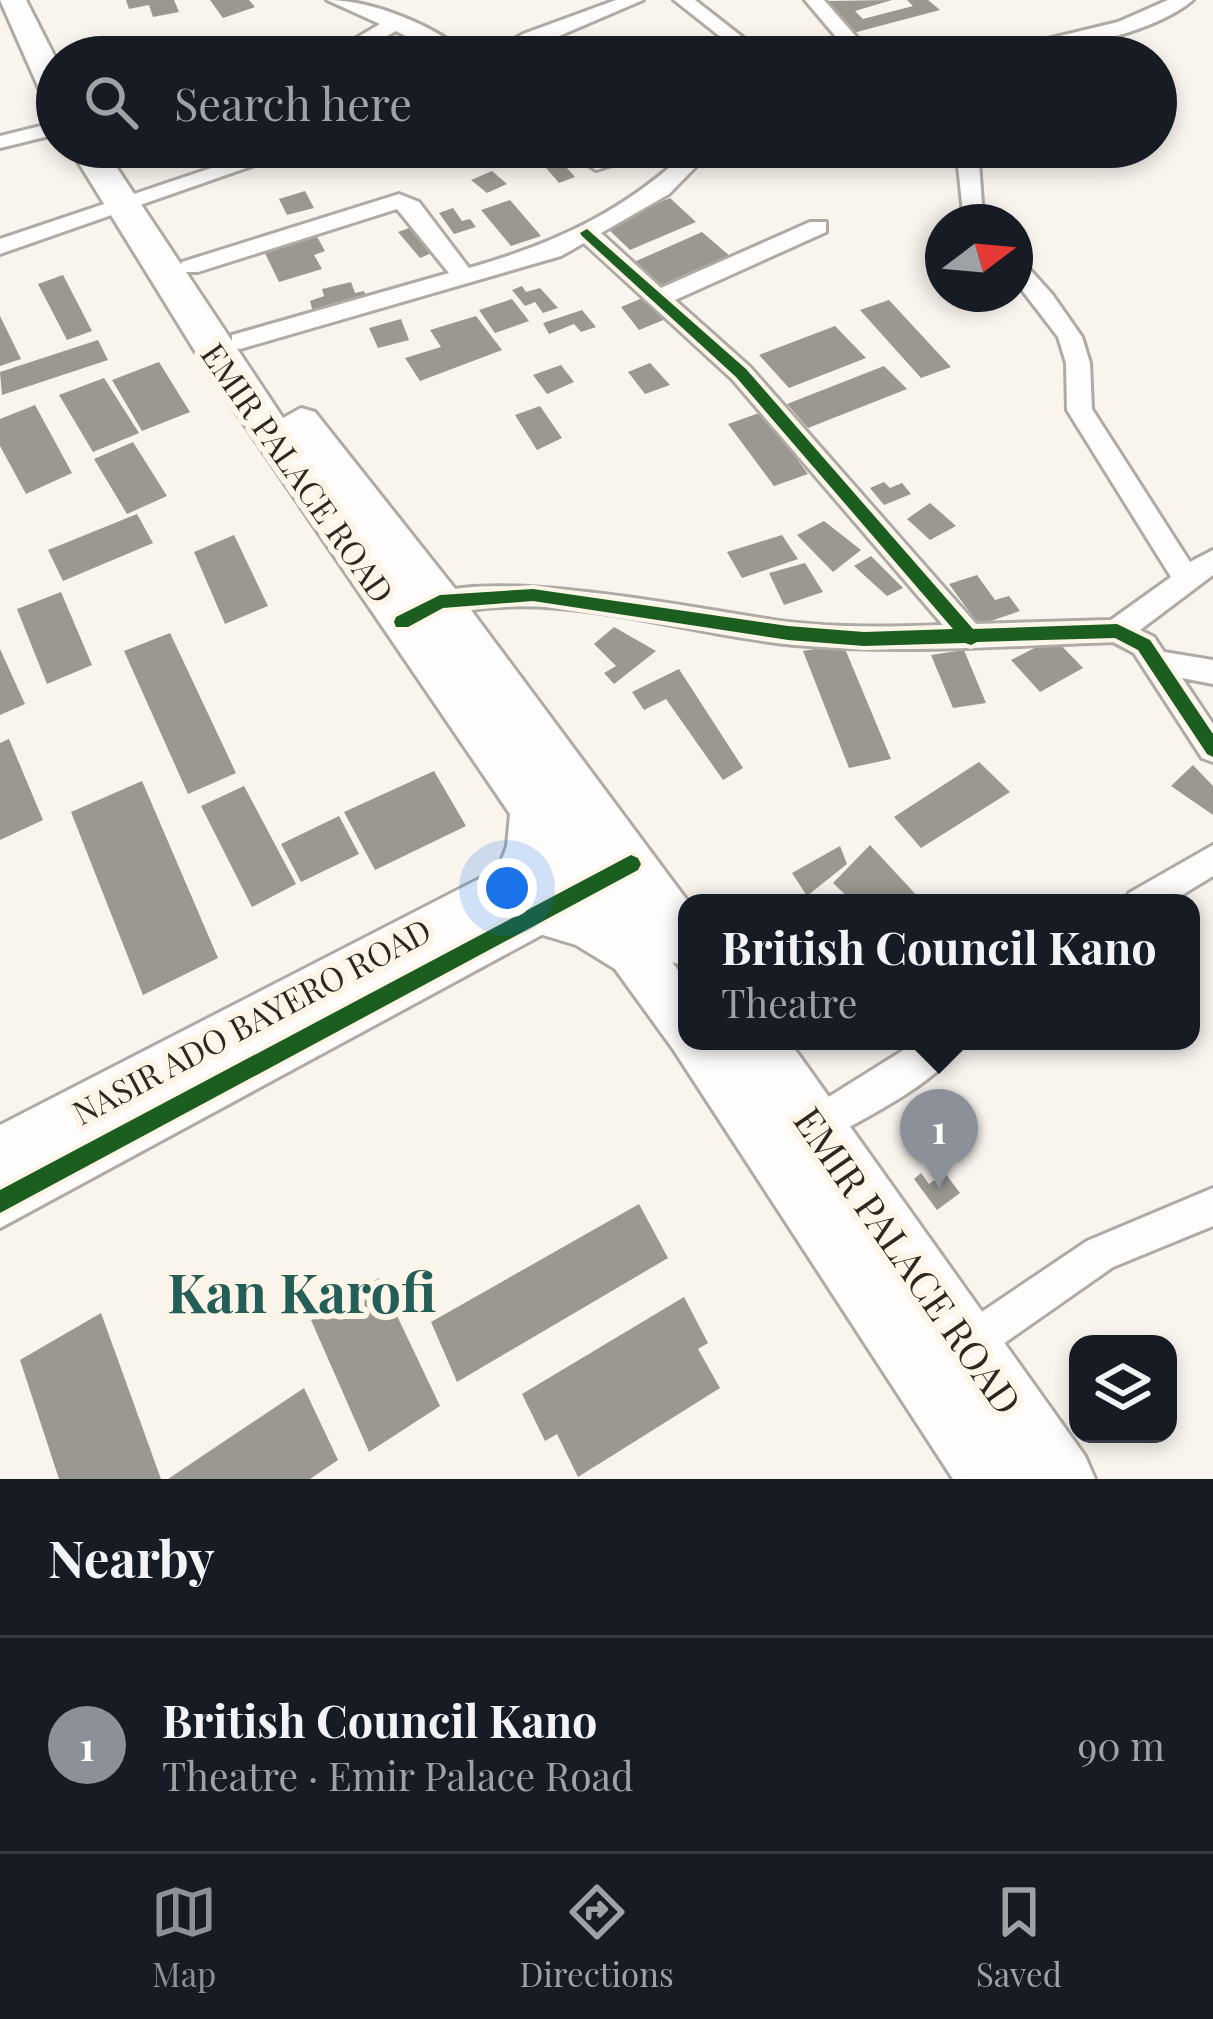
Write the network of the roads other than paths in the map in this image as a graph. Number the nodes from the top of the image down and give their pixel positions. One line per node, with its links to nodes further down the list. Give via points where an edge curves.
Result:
1 (10, 0): 16 (main road)
2 (39, 0): 9 (main road)
3 (336, 0): 8 (street)
4 (634, 0): 12 (street)
5 (683, 0): 13 (street)
6 (814, 0): 14 (street)
7 (1184, 0): 15 (street)
8 (395, 24): 10 (street); 11 (street)
9 (57, 36)
10 (373, 36)
11 (419, 36)
12 (535, 36)
13 (730, 36)
14 (846, 36)
15 (1081, 36)
16 (36, 51)
17 (36, 133): 18 (street)
18 (0, 142)
19 (105, 168): 24 (main road, EMIR PALACE ROAD)
20 (124, 168): 24 (main road, EMIR PALACE ROAD)
21 (231, 168): 24 (street)
22 (682, 168): 27 (street)
23 (971, 168): 25 (street)
24 (133, 200): 28 (street); 29 (main road, EMIR PALACE ROAD); 36 (main road, EMIR PALACE ROAD)
25 (970, 204)
26 (818, 227): 32 (street)
27 (586, 233): 30 (street); 32 (street)
28 (0, 247)
29 (190, 266): 30 (street, via 399,201); 33 (main road, EMIR PALACE ROAD)
30 (463, 276): 33 (street)
31 (1033, 291): 35 (street, via 1078,362 1080,410)
32 (659, 298): 38 (street, via 741,373)
33 (241, 340): 36 (main road, EMIR PALACE ROAD)
34 (1213, 560): 35 (street)
35 (1186, 578): 37 (street)
36 (421, 612): 38 (street, via 533,595 788,633); 42 (main road, EMIR PALACE ROAD); 44 (main road, EMIR PALACE ROAD)
37 (1117, 631): 38 (street); 39 (street)
38 (971, 638)
39 (1157, 662): 40 (street); 41 (street)
40 (1213, 672)
41 (1213, 749)
42 (535, 809): 44 (main road, EMIR PALACE ROAD); 46 (main road)
43 (1213, 859): 45 (street)
44 (598, 860): 46 (street); 47 (main road, EMIR PALACE ROAD)
45 (1155, 894)
46 (531, 895): 47 (main road); 53 (street, NASIR ADO BAYERO ROAD); 54 (street)
47 (662, 951): 48 (main road, EMIR PALACE ROAD)
48 (678, 1000)
49 (703, 1050): 57 (main road, EMIR PALACE ROAD)
50 (762, 1050): 52 (main road, EMIR PALACE ROAD)
51 (934, 1050): 52 (street)
52 (816, 1126): 56 (main road, EMIR PALACE ROAD)
53 (0, 1152)
54 (0, 1202)
55 (1213, 1207): 56 (street, via 1100,1254)
56 (969, 1343): 58 (main road, EMIR PALACE ROAD)
57 (992, 1479)
58 (1063, 1479)

